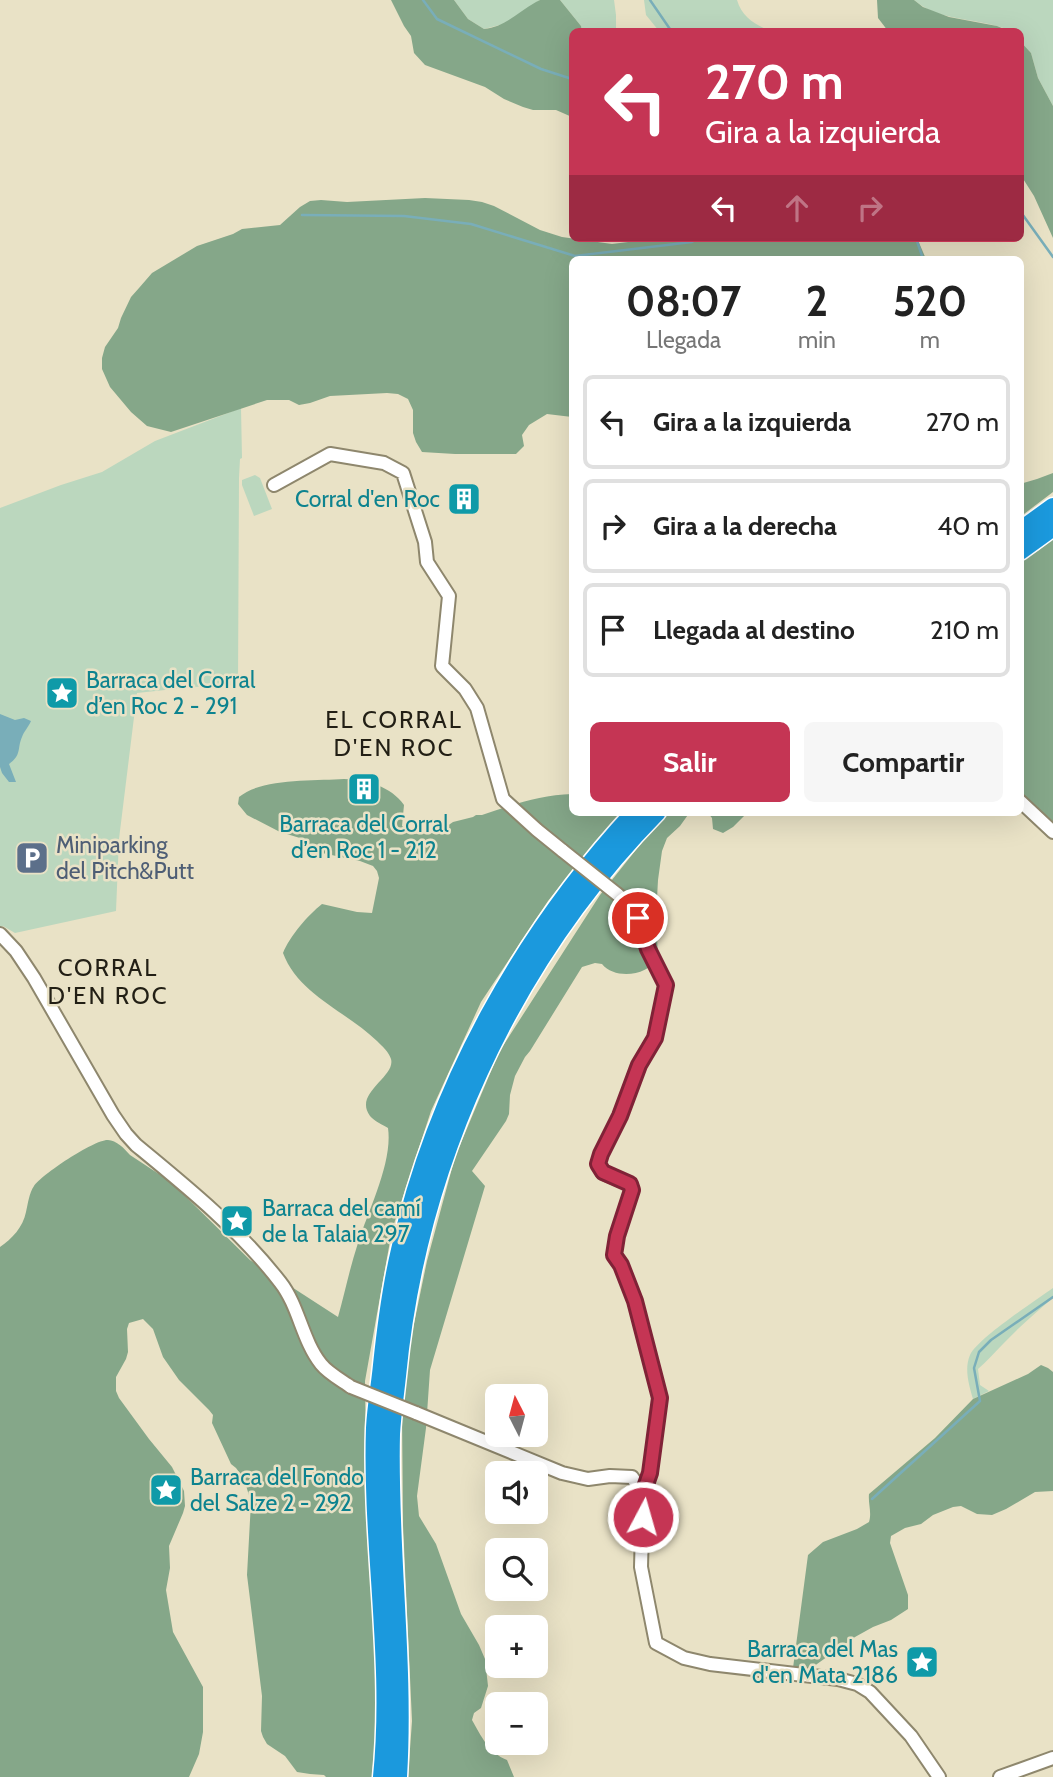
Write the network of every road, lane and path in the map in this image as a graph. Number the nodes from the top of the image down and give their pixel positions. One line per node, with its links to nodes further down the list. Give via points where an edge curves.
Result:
1 (274, 485): 11 (street, bridge, via 330,454 384,463 403,473 427,562 449,596 442,666 477,708 503,799 629,904 666,985 655,1038 598,1164 603,1172 630,1184 632,1190 614,1255 635,1301 660,1398)
2 (1053, 507): 4 (highway)
3 (1053, 527): 5 (highway)
4 (1024, 528)
5 (1024, 548)
6 (1024, 805): 9 (street)
7 (631, 816): 13 (highway, via 553,913 497,1001 438,1129 400,1250 375,1426 385,1702)
8 (653, 816): 14 (highway, via 568,920 517,997 470,1090 423,1227 401,1337 391,1430 401,1703)
9 (1053, 832)
10 (0, 934): 11 (street, bridge, via 34,978 126,1134 208,1205 280,1282 321,1364 351,1387 562,1473 588,1479 632,1477)
11 (643, 1493): 15 (street, via 642,1567 656,1643 684,1658 710,1664 857,1684 911,1736)
12 (1053, 1758): 16 (street)
13 (382, 1777)
14 (398, 1777)
15 (939, 1777)
16 (1000, 1777)

